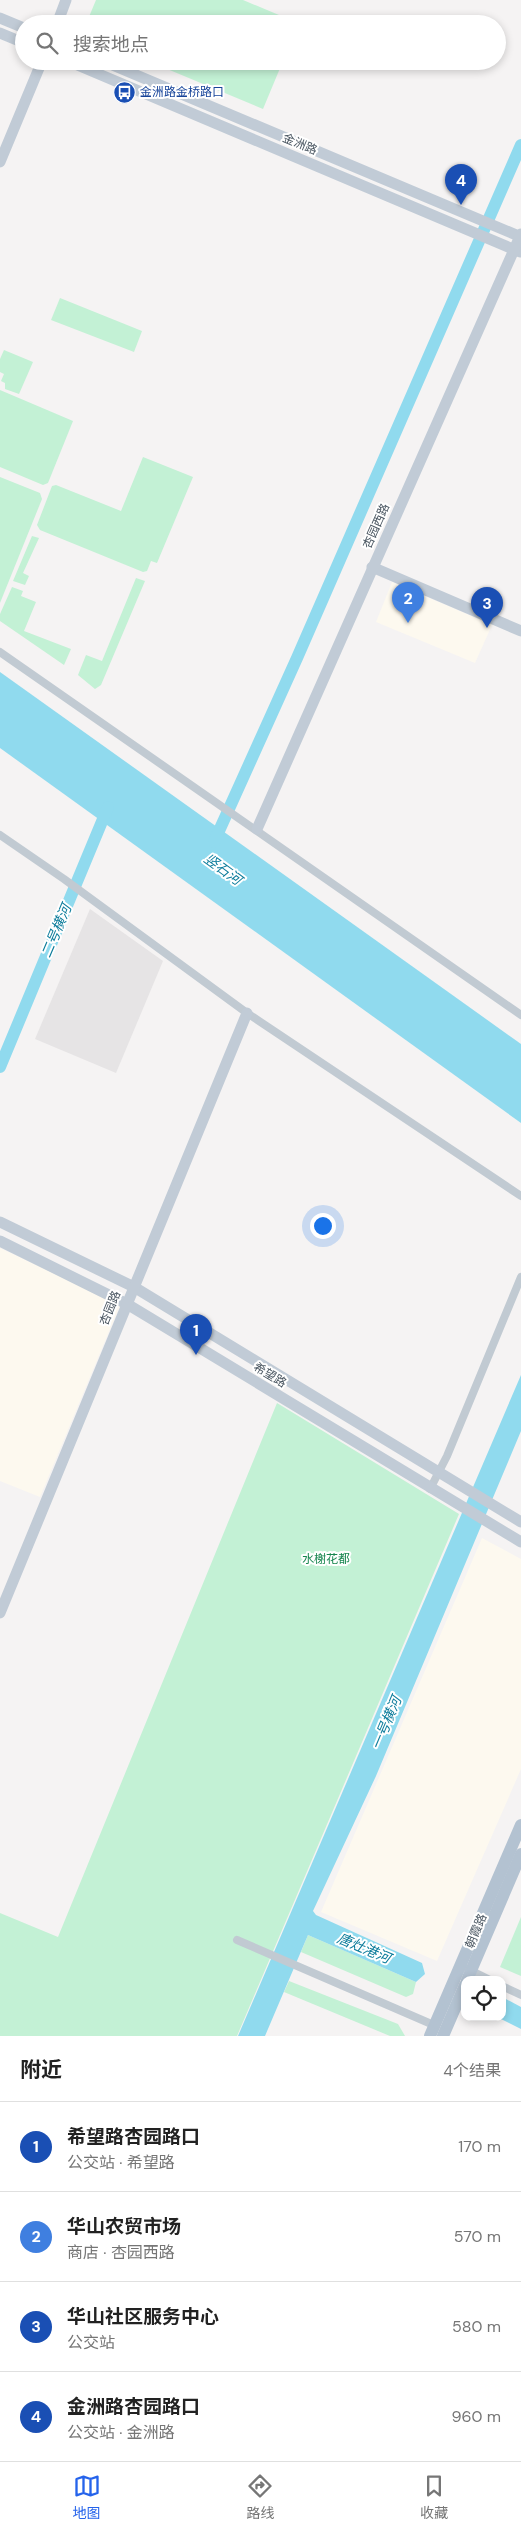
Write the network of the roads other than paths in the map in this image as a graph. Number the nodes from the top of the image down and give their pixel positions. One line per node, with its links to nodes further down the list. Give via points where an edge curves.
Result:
1 (66, 0): 2 (main road)
2 (60, 15)
3 (0, 18): 4 (main road)
4 (15, 24)
5 (0, 33): 6 (main road)
6 (15, 39)
7 (38, 70): 10 (main road)
8 (89, 70): 12 (main road, 金洲路)
9 (124, 70): 11 (main road, 金洲路)
10 (0, 162)
11 (521, 236): 12 (main road, 杏园西路)
12 (518, 251): 13 (main road, 杏园西路)
13 (372, 567): 14 (main road); 16 (main road, 杏园西路)
14 (521, 631)
15 (0, 652): 16 (street)
16 (257, 829): 19 (street)
17 (0, 836): 18 (street)
18 (247, 1013): 20 (street); 24 (main road, 杏园路)
19 (521, 1015)
20 (521, 1196)
21 (0, 1222): 24 (main road, 希望路)
22 (0, 1241): 25 (main road, 希望路)
23 (521, 1277): 26 (street)
24 (134, 1287): 25 (main road, 杏园路); 26 (main road, 希望路)
25 (127, 1304): 27 (main road, 希望路); 30 (main road, 杏园路)
26 (440, 1472): 27 (street); 28 (main road, 希望路)
27 (430, 1489): 29 (main road, 希望路)
28 (521, 1522)
29 (521, 1542)
30 (0, 1613)
31 (521, 1825): 34 (main road, 朝霞路)
32 (521, 1854): 34 (main road, 朝霞路)
33 (238, 1940): 38 (street)
34 (467, 1972): 38 (main road, 朝霞路)
35 (506, 1988): 37 (street)
36 (461, 1992): 38 (main road)
37 (521, 1995)
38 (438, 2032)

